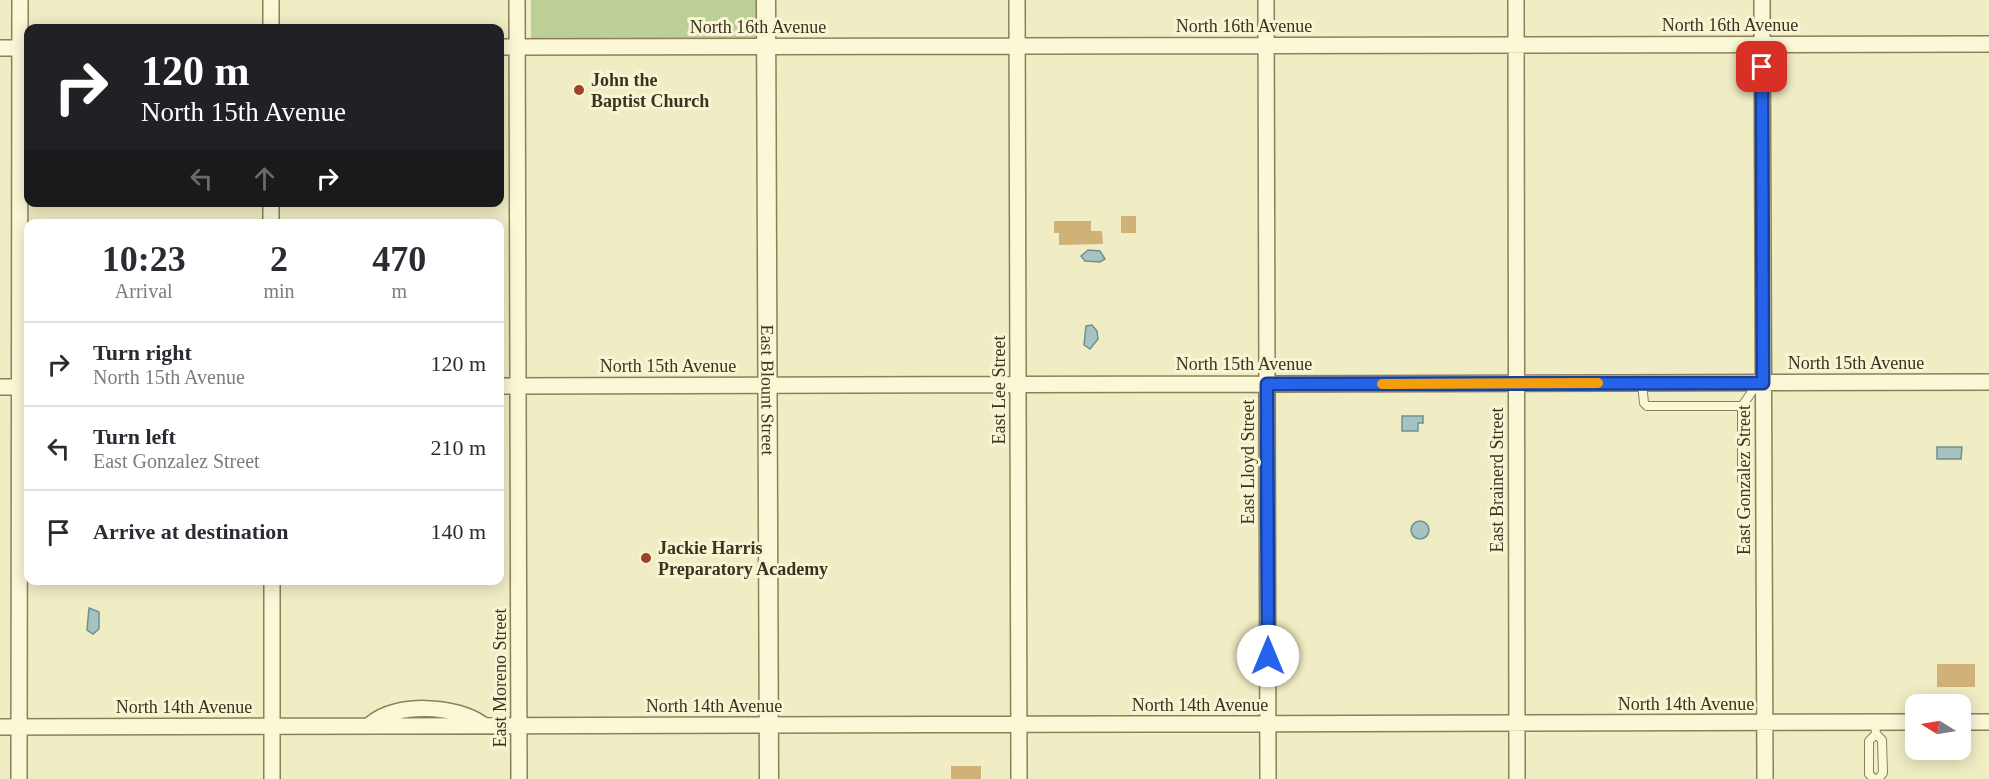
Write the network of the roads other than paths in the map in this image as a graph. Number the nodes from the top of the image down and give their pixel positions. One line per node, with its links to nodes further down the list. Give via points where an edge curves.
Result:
1 (20, 0): 19 (street)
2 (271, 0): 9 (street)
3 (517, 0): 16 (street, East Moreno Street)
4 (766, 0): 17 (street, East Blount Street)
5 (1017, 0): 13 (street, East Lee Street)
6 (1266, 0): 14 (street, East Lloyd Street)
7 (1516, 0): 11 (street, East Brainerd Street)
8 (1762, 0): 12 (street, East Gonzalez Street)
9 (271, 24)
10 (1989, 44): 12 (street, North 16th Avenue)
11 (1516, 45): 12 (street, North 16th Avenue); 14 (street, North 16th Avenue); 21 (street, East Brainerd Street)
12 (1762, 45): 23 (street, East Gonzalez Street)
13 (1017, 46): 14 (street, North 16th Avenue); 17 (street, North 16th Avenue); 24 (street, East Lee Street)
14 (1267, 46): 25 (street, East Lloyd Street)
15 (504, 47): 16 (street, North 16th Avenue)
16 (517, 47): 17 (street, North 16th Avenue); 28 (street, East Moreno Street)
17 (766, 47): 26 (street, East Blount Street)
18 (0, 48): 19 (street)
19 (24, 48): 30 (street)
20 (1989, 382): 23 (street, North 15th Avenue)
21 (1516, 383): 22 (street, North 15th Avenue); 25 (street, North 15th Avenue); 36 (street, East Brainerd Street)
22 (1642, 383): 23 (street, North 15th Avenue); 31 (lane, via 1647,406)
23 (1761, 383): 31 (lane); 37 (street, East Gonzalez Street)
24 (1018, 384): 25 (street, North 15th Avenue); 26 (street, North 15th Avenue); 38 (street, East Lee Street)
25 (1267, 384): 39 (street, East Lloyd Street)
26 (767, 385): 28 (street, North 15th Avenue); 41 (street, East Blount Street)
27 (504, 386): 28 (street, North 15th Avenue)
28 (518, 386): 43 (street, East Moreno Street)
29 (0, 387): 30 (street)
30 (24, 387): 45 (street)
31 (1742, 406): 32 (lane, via 1742,481)
32 (1746, 484)
33 (272, 585): 42 (street)
34 (1971, 722): 35 (street)
35 (1989, 722)
36 (1517, 723): 37 (street, North 14th Avenue); 39 (street, North 14th Avenue); 53 (street, East Brainerd Street)
37 (1764, 723): 46 (street, North 14th Avenue); 54 (street, East Gonzalez Street)
38 (1019, 724): 39 (street, North 14th Avenue); 41 (street, North 14th Avenue); 51 (street, East Lee Street)
39 (1268, 724): 52 (street, East Lloyd Street)
40 (1905, 724): 46 (street, North 14th Avenue)
41 (769, 725): 43 (street, North 14th Avenue); 50 (street, East Blount Street)
42 (272, 726): 43 (street, North 14th Avenue, via 369,726 408,710 433,709 466,716 484,726); 45 (street, North 14th Avenue); 48 (street)
43 (519, 726): 49 (street, East Moreno Street)
44 (0, 727): 45 (street, North 14th Avenue)
45 (19, 727): 47 (street)
46 (1876, 728): 55 (lane, via 1882,741 1883,773); 55 (lane, via 1869,741 1869,774)
47 (19, 779)
48 (272, 779)
49 (519, 779)
50 (769, 779)
51 (1019, 779)
52 (1268, 779)
53 (1517, 779)
54 (1765, 779)
55 (1876, 779)

